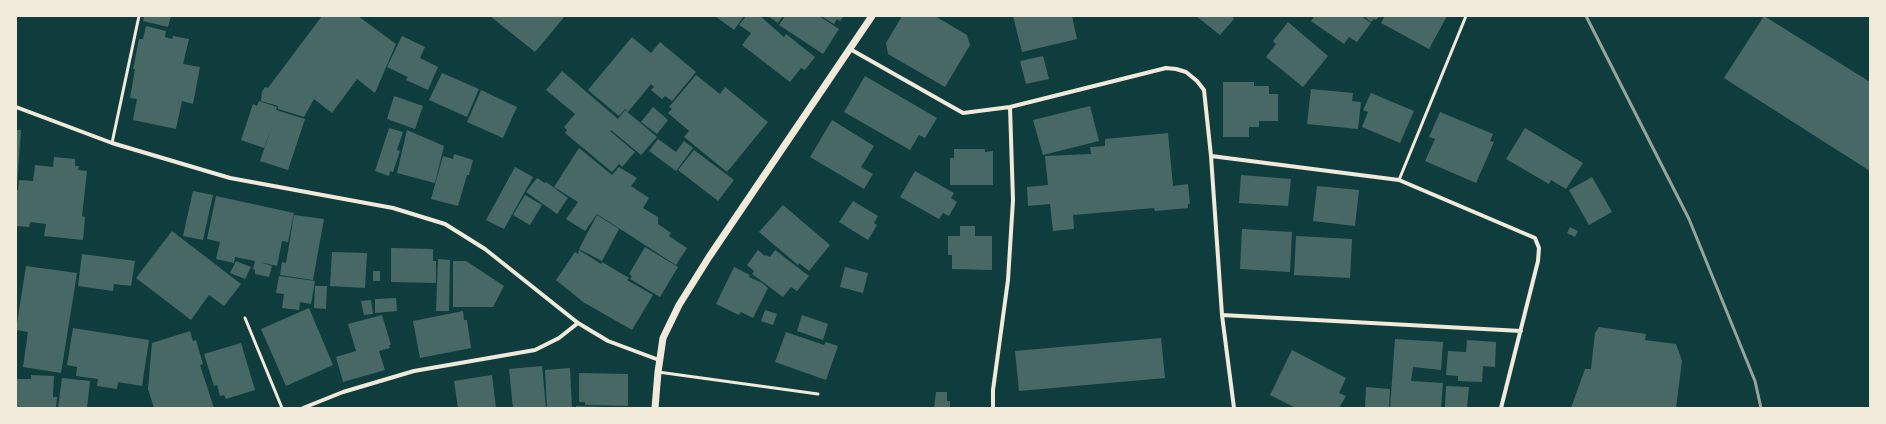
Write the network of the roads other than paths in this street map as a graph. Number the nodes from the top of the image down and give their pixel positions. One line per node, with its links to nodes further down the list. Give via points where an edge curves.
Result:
1 (139, 16): 7 (lane)
2 (872, 16): 4 (street)
3 (1466, 16): 9 (lane)
4 (850, 49): 6 (street, via 963,113); 14 (street, via 679,305 663,338)
5 (16, 106): 7 (street)
6 (1010, 107): 8 (street, via 1166,68 1176,69 1197,80 1204,90); 20 (street, via 1013,200 1010,258 993,390)
7 (112, 143): 12 (street, via 230,178 393,208 445,224 486,249)
8 (1211, 156): 9 (street); 10 (street)
9 (1399, 180): 13 (street, via 1535,238 1539,248 1538,261)
10 (1222, 315): 13 (street); 21 (street)
11 (244, 318): 17 (lane)
12 (578, 323): 14 (street, via 608,341); 18 (street, via 559,338 535,350 414,371 343,392)
13 (1521, 331): 22 (street)
14 (659, 360): 15 (street)
15 (658, 372): 16 (lane); 19 (street)
16 (818, 394)
17 (282, 408)
18 (303, 408)
19 (655, 408)
20 (993, 408)
21 (1234, 408)
22 (1501, 408)

